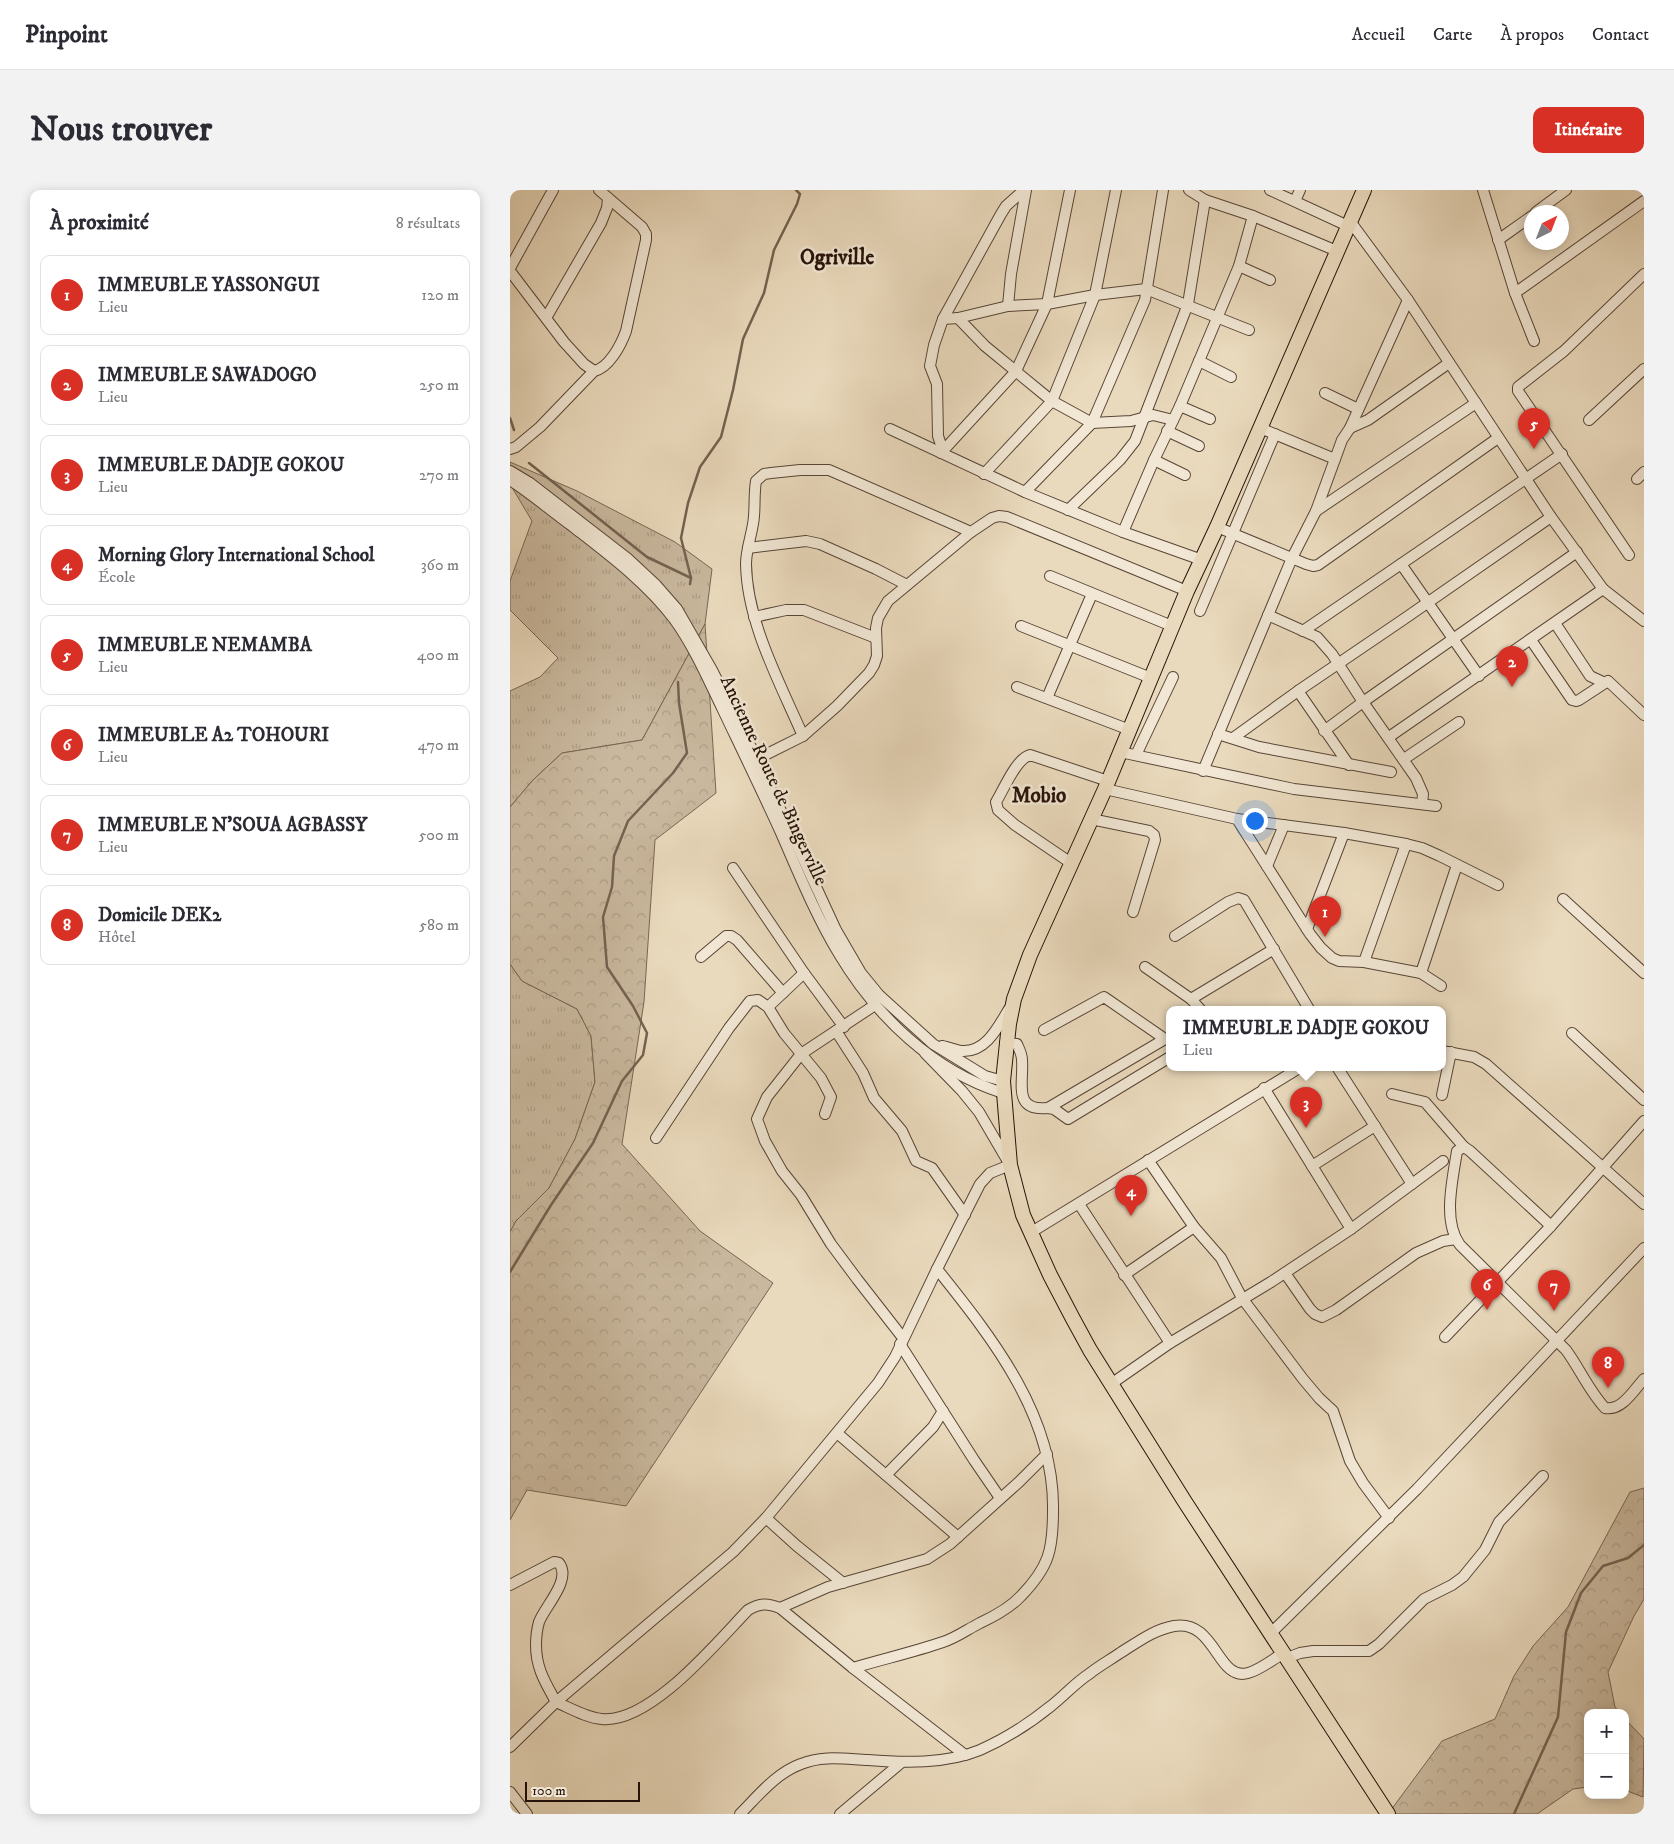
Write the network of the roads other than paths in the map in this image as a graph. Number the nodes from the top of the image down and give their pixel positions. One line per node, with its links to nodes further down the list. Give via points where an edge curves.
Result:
1 (553, 190): 24 (street)
2 (599, 190): 13 (street)
3 (1025, 190): 33 (street); 37 (street, via 1001,214)
4 (1070, 190): 31 (street)
5 (1116, 190): 29 (street)
6 (1163, 190): 27 (street)
7 (1188, 190): 14 (street)
8 (1270, 190): 15 (street)
9 (1300, 190): 15 (street)
10 (1364, 190): 20 (main road)
11 (1483, 190): 21 (street)
12 (1566, 190): 17 (street)
13 (608, 198): 35 (street, via 601,223); 44 (street, via 642,227 646,240 622,340 610,359)
14 (1205, 200): 18 (street); 32 (street)
15 (1295, 201): 20 (street)
16 (1644, 201): 28 (street)
17 (1546, 205)
18 (1253, 216): 22 (street); 23 (street)
19 (1524, 222): 21 (street)
20 (1349, 224): 22 (main road); 30 (street)
21 (1498, 240): 28 (street)
22 (1337, 251): 56 (main road)
23 (1239, 266): 26 (street); 34 (street)
24 (510, 269): 35 (street)
25 (1644, 274): 65 (street, via 1564,351 1518,387)
26 (1270, 280)
27 (1146, 289): 29 (street); 32 (street); 55 (street, via 1145,300)
28 (1516, 293): 39 (street)
29 (1095, 295): 31 (street); 47 (street)
30 (1408, 300): 41 (street); 50 (street)
31 (1047, 304): 33 (street); 43 (street)
32 (1188, 304): 34 (street); 51 (street)
33 (1008, 306): 36 (street)
34 (1217, 317): 38 (street); 40 (street)
35 (546, 318): 44 (street)
36 (958, 318): 37 (street); 43 (street)
37 (943, 319): 64 (street, via 930,366 937,384 938,436)
38 (1249, 330)
39 (1534, 341)
40 (1199, 361): 45 (street); 49 (street)
41 (1449, 363): 48 (street); 57 (street, via 1368,420)
42 (1644, 369): 54 (street)
43 (1016, 371): 47 (street); 64 (street)
44 (594, 372): 63 (street, via 535,432)
45 (1231, 377)
46 (1325, 393): 50 (street)
47 (1052, 401): 55 (street); 69 (street)
48 (1476, 403): 61 (street); 75 (street)
49 (1180, 406): 52 (street); 53 (street)
50 (1358, 409): 57 (street)
51 (1143, 419): 53 (street, via 1153,415); 55 (street); 74 (street, via 1128,451)
52 (1210, 419)
53 (1173, 420): 59 (street)
54 (1589, 420)
55 (1092, 423): 73 (street)
56 (1260, 428): 60 (street); 77 (main road)
57 (1350, 428): 66 (street)
58 (890, 429): 64 (street)
59 (1168, 431): 62 (street); 67 (street)
60 (1276, 434): 66 (street); 80 (street)
61 (1498, 438): 71 (street); 84 (street, via 1318,565)
62 (1199, 446)
63 (510, 449)
64 (942, 452): 69 (street)
65 (1562, 454): 71 (street); 83 (street)
66 (1335, 459): 75 (street)
67 (1154, 460): 70 (street); 79 (street)
68 (510, 472): 125 (street, Ancienne Route de Bingerville, via 530,483 656,584 676,609 712,670)
69 (984, 474): 73 (street)
70 (1185, 475)
71 (1525, 479): 76 (street); 86 (street)
72 (510, 480): 125 (street, Ancienne Route de Bingerville, via 622,565 650,591 674,620)
73 (1025, 492): 74 (street)
74 (1068, 510): 79 (street)
75 (1316, 511): 84 (street)
76 (1551, 517): 82 (street); 92 (street)
77 (1217, 527): 80 (street); 85 (main road)
78 (971, 532): 81 (street, via 839,473 800,470 764,474 756,482); 88 (street, Ancienne Route de Bingerville); 90 (street, Ancienne Route de Bingerville, via 992,518 1007,517)
79 (1123, 532): 85 (street)
80 (1234, 533): 84 (street); 93 (street)
81 (748, 548): 88 (street, via 806,541 820,544); 95 (street, via 748,594)
82 (1577, 552): 89 (street); 102 (street)
83 (1629, 555)
84 (1292, 558): 94 (street)
85 (1202, 560): 90 (main road)
86 (1401, 564): 92 (street); 100 (street)
87 (1050, 576): 91 (street)
88 (907, 585): 101 (street, Ancienne Route de Bingerville, via 888,601 878,618)
89 (1603, 589): 96 (street); 97 (street)
90 (1187, 591): 99 (main road)
91 (1092, 594): 99 (street); 104 (street)
92 (1428, 601): 102 (street); 105 (street)
93 (1200, 611)
94 (1268, 615): 100 (street); 118 (street)
95 (754, 617): 101 (street, via 804,610); 119 (street)
96 (1644, 621)
97 (1555, 623): 103 (street); 109 (street, via 1590,676)
98 (1021, 626): 104 (street)
99 (1172, 626): 108 (main road)
100 (1303, 631): 105 (street, via 1317,637)
101 (876, 638): 119 (street, Ancienne Route de Bingerville, via 877,656 869,673)
102 (1453, 639): 106 (street); 113 (street)
103 (1531, 640): 106 (street); 109 (street, via 1574,701)
104 (1069, 645): 108 (street); 112 (street)
105 (1337, 665): 111 (street); 113 (street)
106 (1479, 676): 121 (street)
107 (1173, 677): 123 (street)
108 (1151, 678): 116 (main road)
109 (1605, 682): 114 (street, via 1611,682)
110 (1017, 687): 112 (street)
111 (1298, 691): 117 (street); 120 (street)
112 (1047, 698): 116 (street)
113 (1363, 702): 117 (street); 121 (street)
114 (1644, 715)
115 (1459, 722): 124 (street)
116 (1130, 730): 122 (main road)
117 (1324, 731): 126 (street)
118 (1218, 734): 120 (street); 127 (street)
119 (803, 736): 125 (street, Ancienne Route de Bingerville)
120 (1233, 738): 126 (street, via 1259,747)
121 (1389, 738): 124 (street)
122 (1120, 752): 123 (street); 129 (main road)
123 (1136, 755): 127 (street)
124 (1404, 759): 130 (street, via 1421,786)
125 (753, 761): 157 (street, Ancienne Route de Bingerville, via 820,918 838,953); 166 (street, Ancienne Route de Bingerville, via 848,952 878,995)
126 (1349, 765): 128 (street)
127 (1202, 770): 130 (street, via 1294,789)
128 (1391, 772)
129 (1106, 785): 132 (main road); 133 (street); 137 (street, via 1030,755 1017,766 996,802 998,810 1016,825)
130 (1422, 804): 131 (street)
131 (1436, 806)
132 (1091, 819): 137 (main road); 143 (street, via 1149,831 1154,835)
133 (1237, 819): 134 (street); 139 (street)
134 (1284, 825): 135 (street); 139 (street)
135 (1344, 832): 136 (street); 144 (street)
136 (1406, 844): 138 (street); 148 (street)
137 (1071, 863): 155 (main road)
138 (1457, 865): 141 (street); 150 (street)
139 (1267, 866): 144 (street)
140 (732, 868): 151 (street)
141 (1498, 885)
142 (1563, 899): 152 (street)
143 (1134, 912)
144 (1307, 929): 148 (street, via 1320,948 1332,958)
145 (1175, 936): 146 (street, via 1238,898 1244,900)
146 (1274, 949): 156 (street); 159 (street)
147 (701, 957): 154 (street, via 726,936 731,936)
148 (1364, 962): 150 (street)
149 (1144, 967): 156 (street)
150 (1421, 972): 153 (street)
151 (804, 973): 154 (street); 161 (street)
152 (1644, 973)
153 (1441, 986)
154 (783, 993): 160 (street)
155 (1014, 999): 166 (street, via 997,1030 983,1045 961,1051); 167 (main road)
156 (1191, 999): 158 (street)
157 (875, 1005): 161 (street); 169 (street, Ancienne Route de Bingerville)
158 (1197, 1006)
159 (1306, 1006)
160 (768, 1007): 170 (street); 184 (street, via 758,1000 750,1002)
161 (840, 1029): 170 (street); 194 (street, via 874,1098 902,1131 916,1161 932,1168)
162 (1044, 1030): 164 (street, via 1104,997)
163 (1572, 1033): 179 (street)
164 (1166, 1040)
165 (1166, 1042): 180 (street)
166 (933, 1044): 175 (street, Ancienne Route de Bingerville)
167 (1006, 1044): 175 (main road); 180 (street, via 1017,1044 1021,1056 1022,1097 1037,1109)
168 (1447, 1051): 190 (street, via 1474,1057 1486,1064)
169 (925, 1053): 175 (street, Ancienne Route de Bingerville, via 985,1087); 188 (street, via 979,1112)
170 (801, 1054): 181 (street, via 821,1078 831,1097); 208 (street, via 760,1110 757,1119 762,1134 782,1172)
171 (1166, 1059): 180 (street, via 1068,1119)
172 (1293, 1071): 176 (street)
173 (1339, 1071): 183 (street)
174 (1445, 1071): 178 (street)
175 (1003, 1087): 188 (main road)
176 (1264, 1088): 186 (street); 189 (street)
177 (1392, 1094): 185 (street, via 1425,1102)
178 (1442, 1095)
179 (1644, 1100)
180 (1048, 1108)
181 (825, 1114)
182 (1644, 1120): 190 (street)
183 (1375, 1126): 189 (street); 191 (street)
184 (656, 1138)
185 (1464, 1147): 195 (street); 199 (street, via 1458,1151 1449,1198)
186 (1148, 1160): 192 (street); 196 (street)
187 (1443, 1161): 191 (street)
188 (1010, 1165): 194 (street, via 990,1173 980,1184); 198 (main road)
189 (1312, 1166): 197 (street)
190 (1603, 1167): 193 (street); 195 (street)
191 (1412, 1184): 197 (street)
192 (1079, 1204): 198 (street); 203 (street)
193 (1644, 1204)
194 (965, 1215): 201 (street)
195 (1551, 1226): 204 (street)
196 (1194, 1227): 203 (street); 205 (street, via 1220,1258)
197 (1351, 1229): 202 (street)
198 (1030, 1233): 211 (main road, via 1072,1317)
199 (1456, 1239): 202 (street, via 1416,1253 1322,1317 1310,1309); 204 (street)
200 (1644, 1248): 207 (street)
201 (937, 1268): 208 (street); 214 (street, via 1010,1370 1036,1420)
202 (1285, 1273): 205 (street)
203 (1124, 1275): 209 (street)
204 (1496, 1282): 206 (street); 207 (street)
205 (1242, 1298): 209 (street); 219 (street, via 1303,1379 1333,1411 1350,1460)
206 (1445, 1337)
207 (1557, 1340): 210 (street, via 1604,1408 1620,1406); 219 (street)
208 (902, 1341): 212 (street); 213 (street, via 890,1367)
209 (1170, 1343): 211 (street)
210 (1644, 1379)
211 (1111, 1384): 224 (main road)
212 (942, 1411): 215 (street, via 933,1427); 217 (street)
213 (837, 1433): 215 (street); 218 (street)
214 (1047, 1454): 217 (street); 226 (street, via 1054,1501 1050,1554 1043,1570 1020,1597 1000,1612 945,1642)
215 (886, 1474): 220 (street)
216 (1543, 1476): 225 (street, via 1499,1522 1485,1550 1463,1577 1424,1599 1379,1644 1369,1651 1313,1651)
217 (1000, 1498): 220 (street)
218 (766, 1518): 221 (street); 227 (street, via 733,1552)
219 (1389, 1518): 224 (street)
220 (958, 1536): 221 (street, via 927,1559)
221 (843, 1583): 223 (street)
222 (510, 1585): 227 (street, via 554,1562 563,1568 563,1578 540,1621 536,1644 537,1665)
223 (780, 1608): 226 (street); 227 (street, via 759,1604 748,1610 680,1680 638,1710 618,1719 590,1716)
224 (1271, 1633): 225 (main road)
225 (1286, 1656): 229 (street, via 1240,1674 1223,1663 1200,1631 1185,1626 1166,1628 1148,1635 1088,1674 1020,1728); 235 (main road)
226 (853, 1668): 229 (street)
227 (556, 1702): 228 (street)
228 (510, 1747)
229 (965, 1755): 230 (street)
230 (902, 1762): 233 (street, via 817,1758 779,1776); 234 (street)
231 (510, 1792): 232 (street)
232 (527, 1814)
233 (740, 1814)
234 (840, 1814)
235 (1388, 1814)

